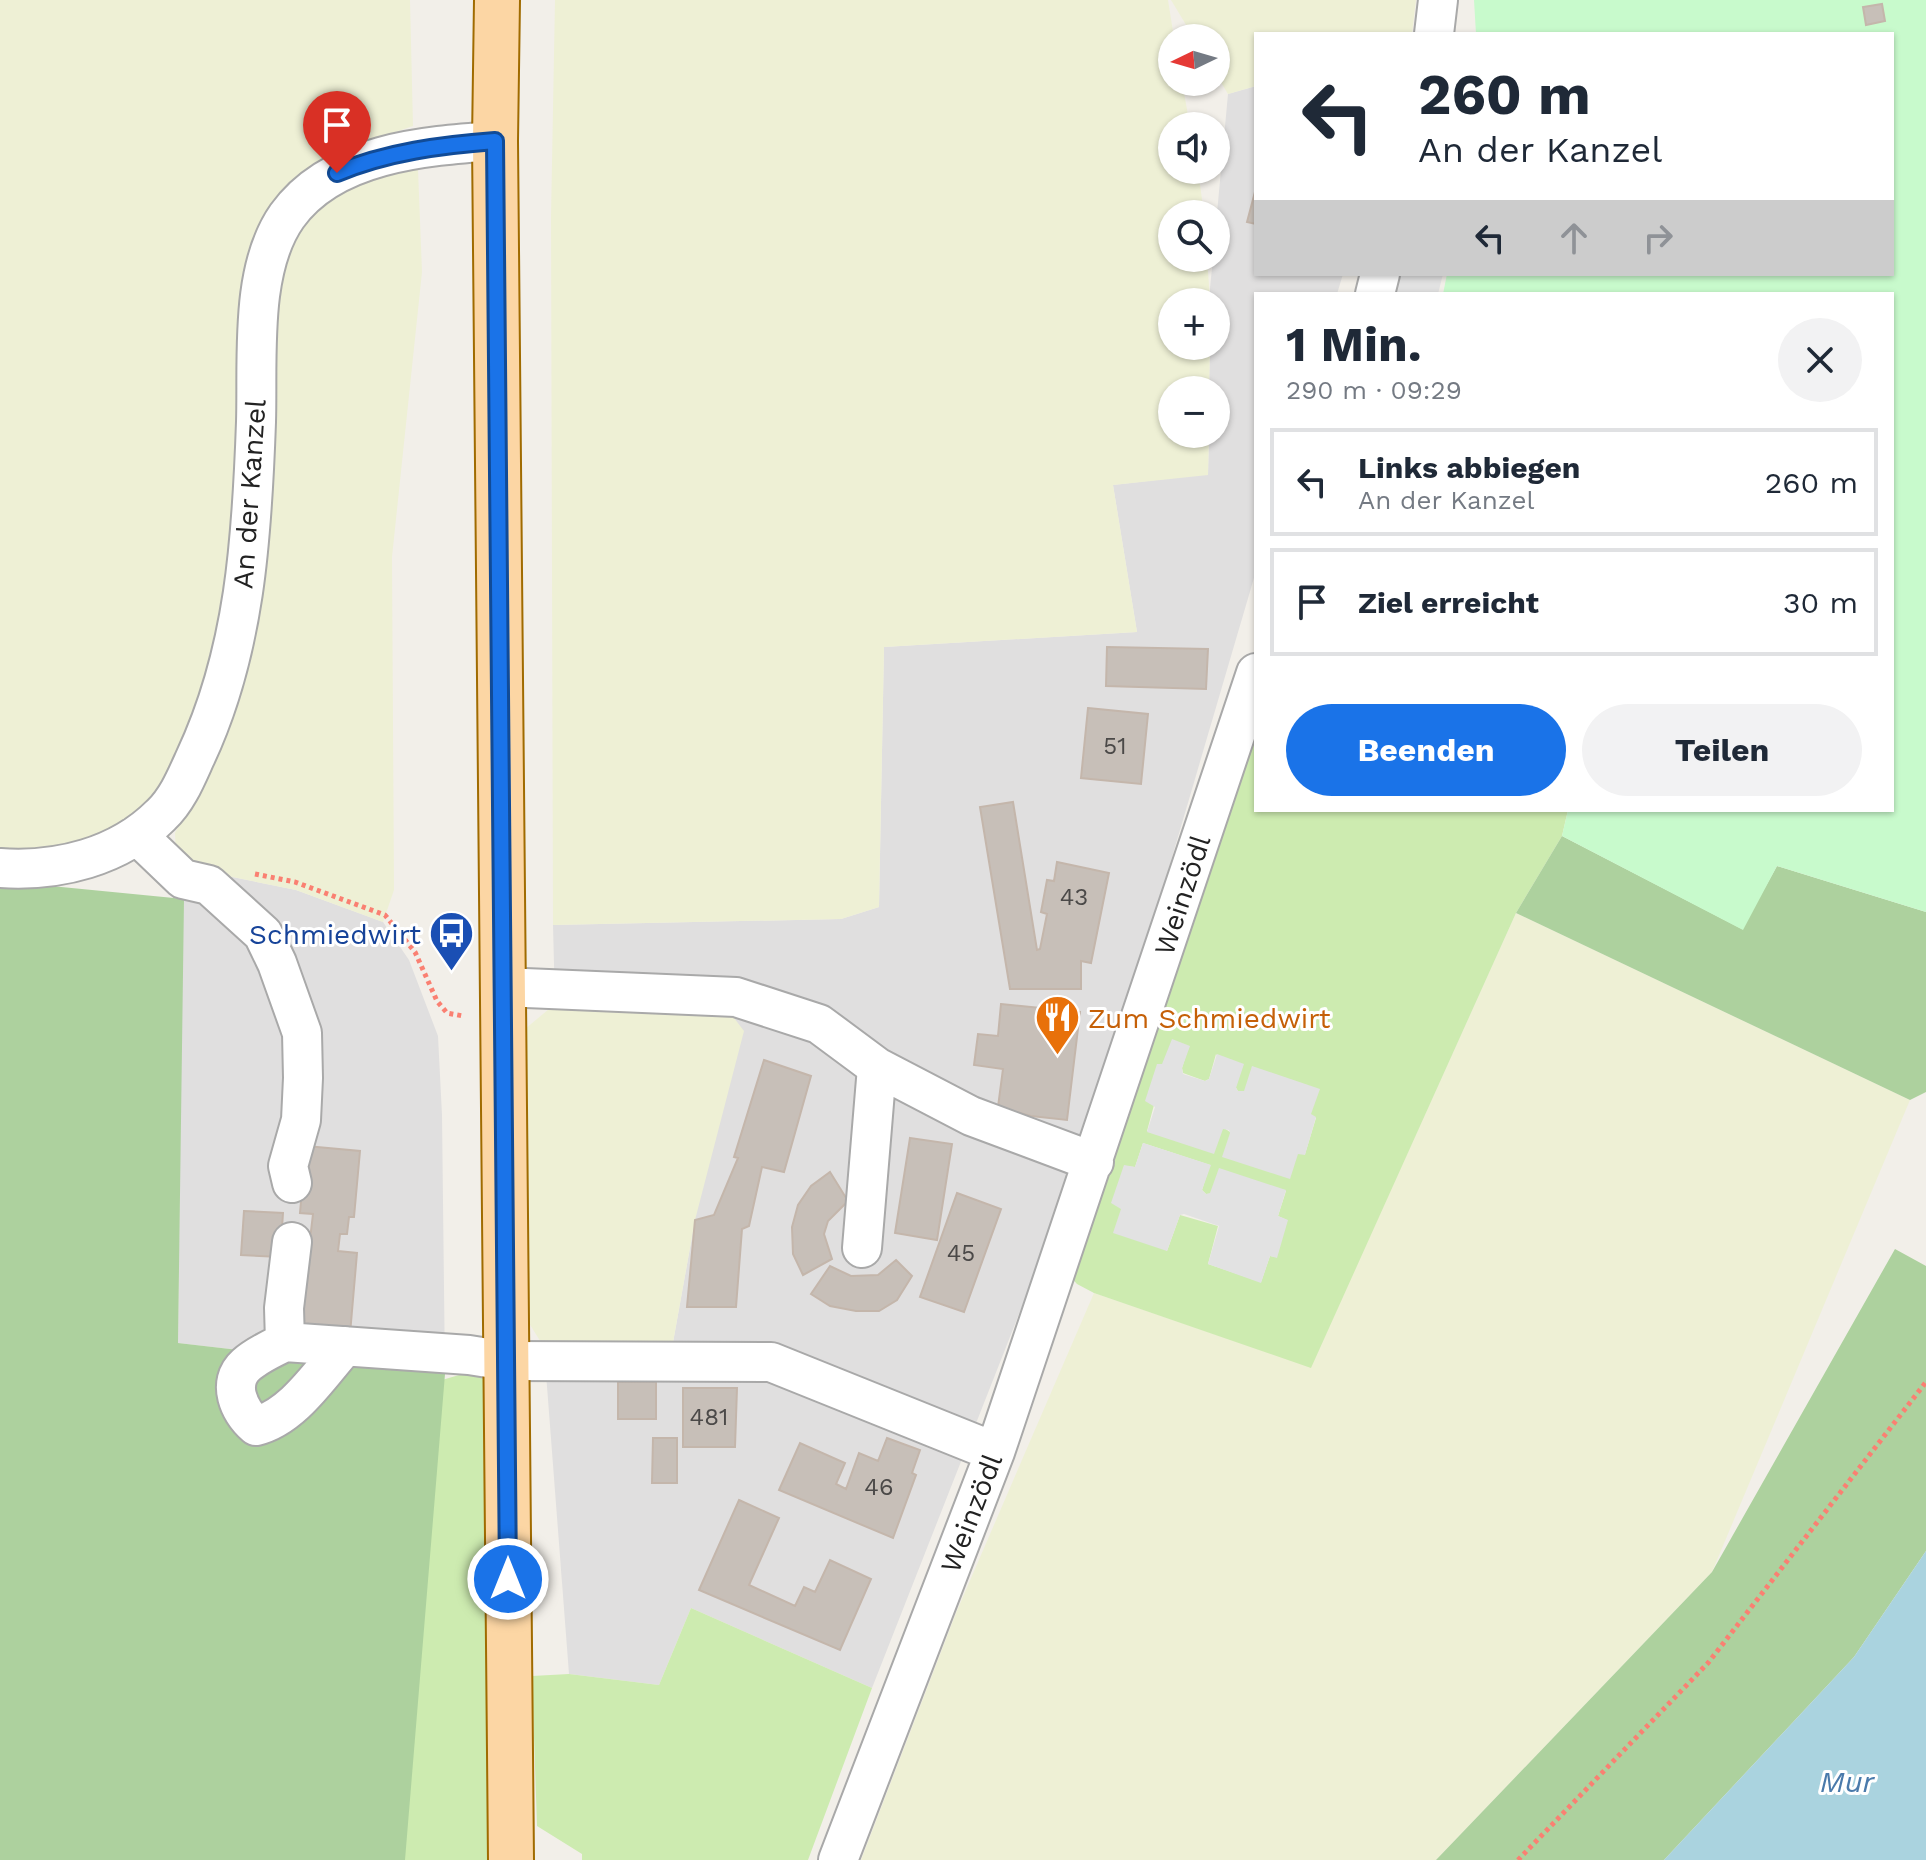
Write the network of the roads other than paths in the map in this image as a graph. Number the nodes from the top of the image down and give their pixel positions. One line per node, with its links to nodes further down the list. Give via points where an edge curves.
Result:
1 (497, 0): 4 (main road)
2 (1438, 0): 3 (street)
3 (1434, 32)
4 (495, 141): 6 (street, An der Kanzel, via 372,158 337,173 287,215 272,242 257,338 252,523 236,639 220,698 181,789 163,814); 8 (main road)
5 (1254, 679): 10 (street, Weinzödl)
6 (137, 835): 7 (street, An der Kanzel, via 105,854 66,865); 11 (street, via 183,879 209,885 263,934 277,963 302,1033 301,1120 288,1166)
7 (0, 868)
8 (504, 987): 9 (street, via 736,997 819,1024); 16 (main road)
9 (877, 1067): 10 (street, via 971,1116); 13 (street)
10 (1094, 1162): 18 (street, Weinzödl)
11 (292, 1183)
12 (292, 1242): 14 (street)
13 (862, 1248)
14 (280, 1344): 15 (street); 17 (street); 17 (street, via 245,1366 236,1381 238,1399 256,1426 271,1422)
15 (345, 1346): 16 (street); 17 (street)
16 (507, 1361): 18 (street, via 771,1362); 19 (main road)
17 (295, 1402)
18 (995, 1452): 20 (street, Weinzödl)
19 (511, 1860)
20 (838, 1860)

